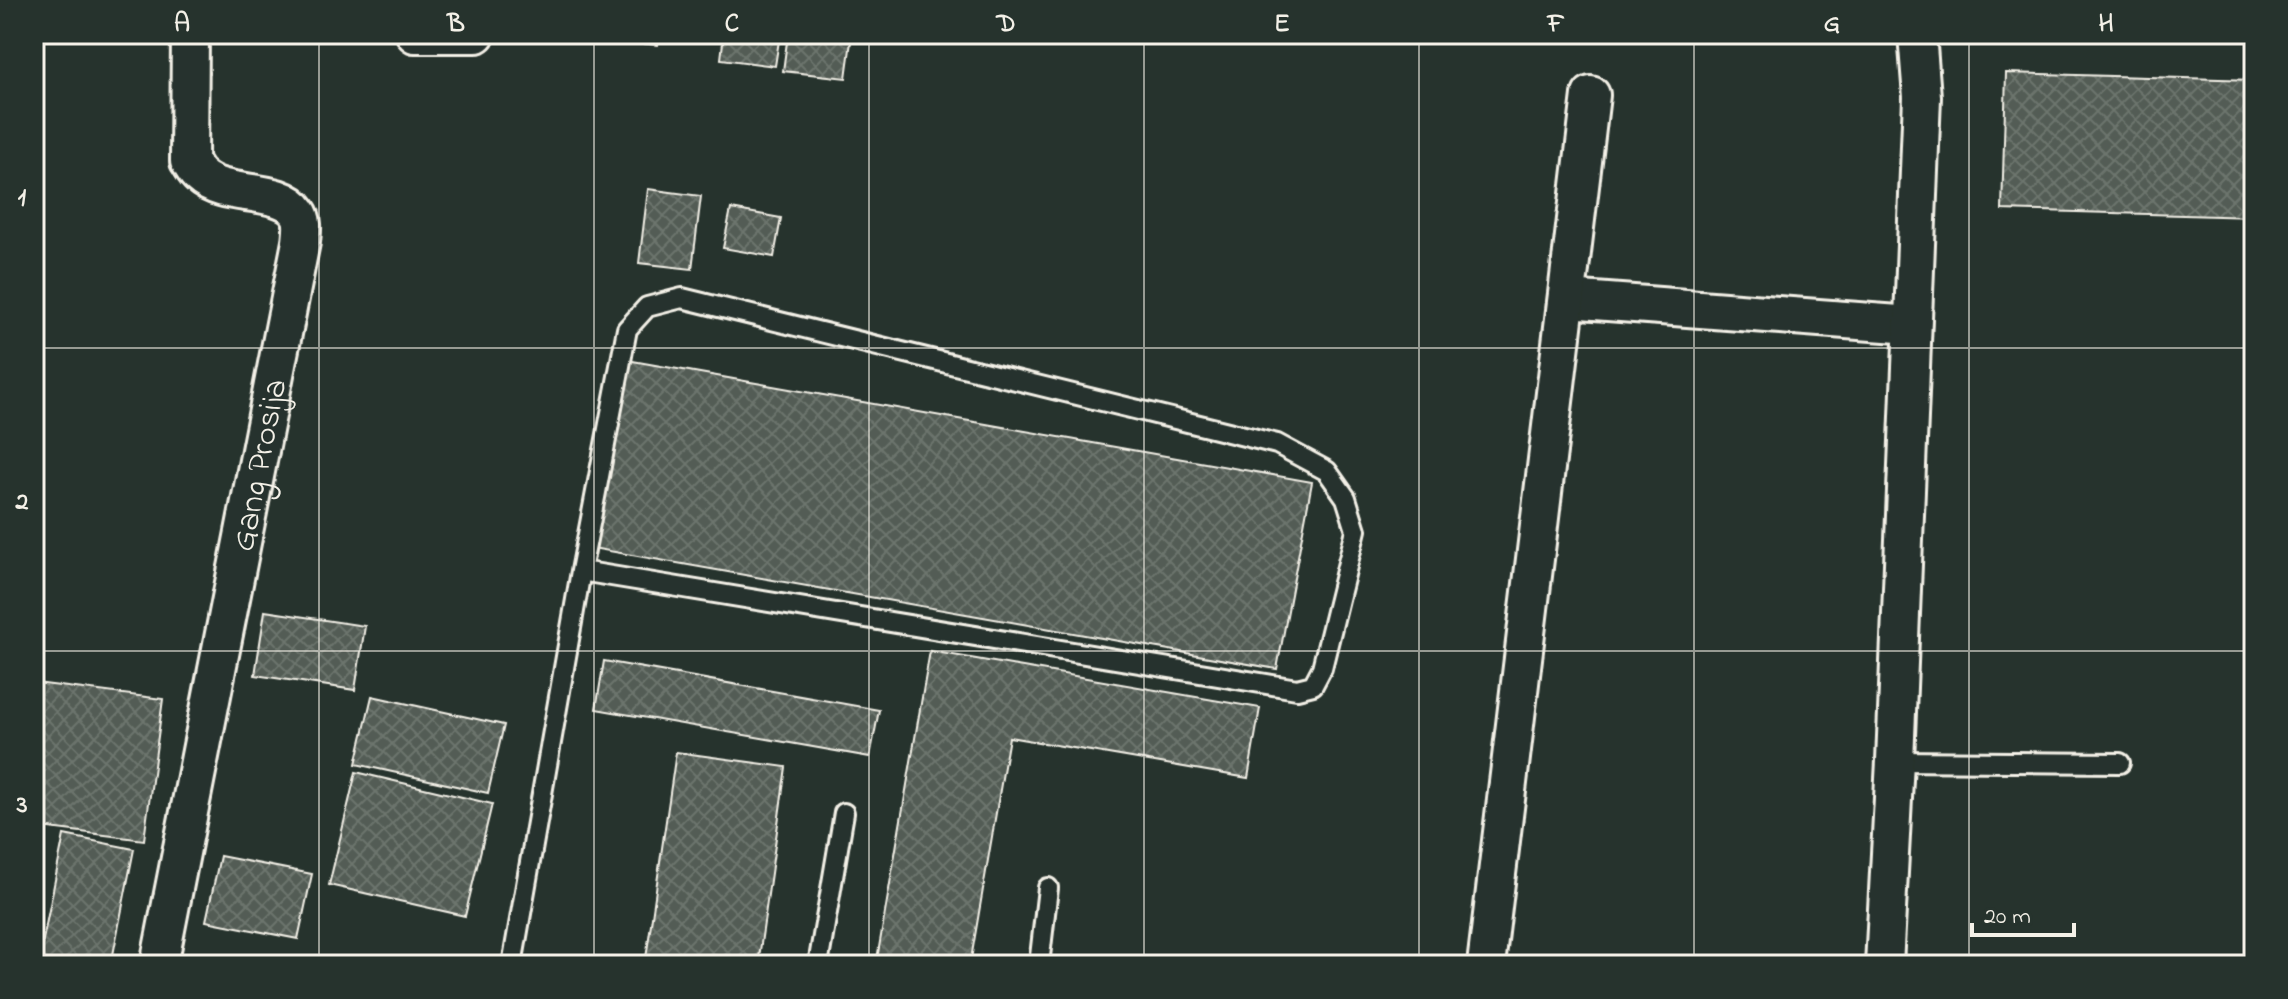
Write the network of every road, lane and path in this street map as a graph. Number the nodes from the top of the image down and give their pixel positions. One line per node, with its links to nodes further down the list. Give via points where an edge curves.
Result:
1 (190, 34): 13 (street, Gang Prosija, via 189,161 200,177 221,188 289,202 302,221)
2 (415, 34): 3 (street)
3 (476, 34)
4 (1917, 34): 7 (street, via 1922,97)
5 (1591, 95): 6 (street)
6 (1568, 299): 7 (street); 17 (street)
7 (1912, 325): 9 (street)
8 (581, 571): 8 (lane, via 627,329 647,307 682,298 1277,444 1327,471 1346,498 1356,530 1322,668 1313,685 1297,689); 14 (lane)
9 (1895, 761): 10 (lane); 18 (street)
10 (2120, 763)
11 (844, 813): 15 (lane)
12 (1048, 888): 16 (lane)
13 (159, 965)
14 (512, 965)
15 (818, 965)
16 (1039, 965)
17 (1486, 965)
18 (1884, 965)

